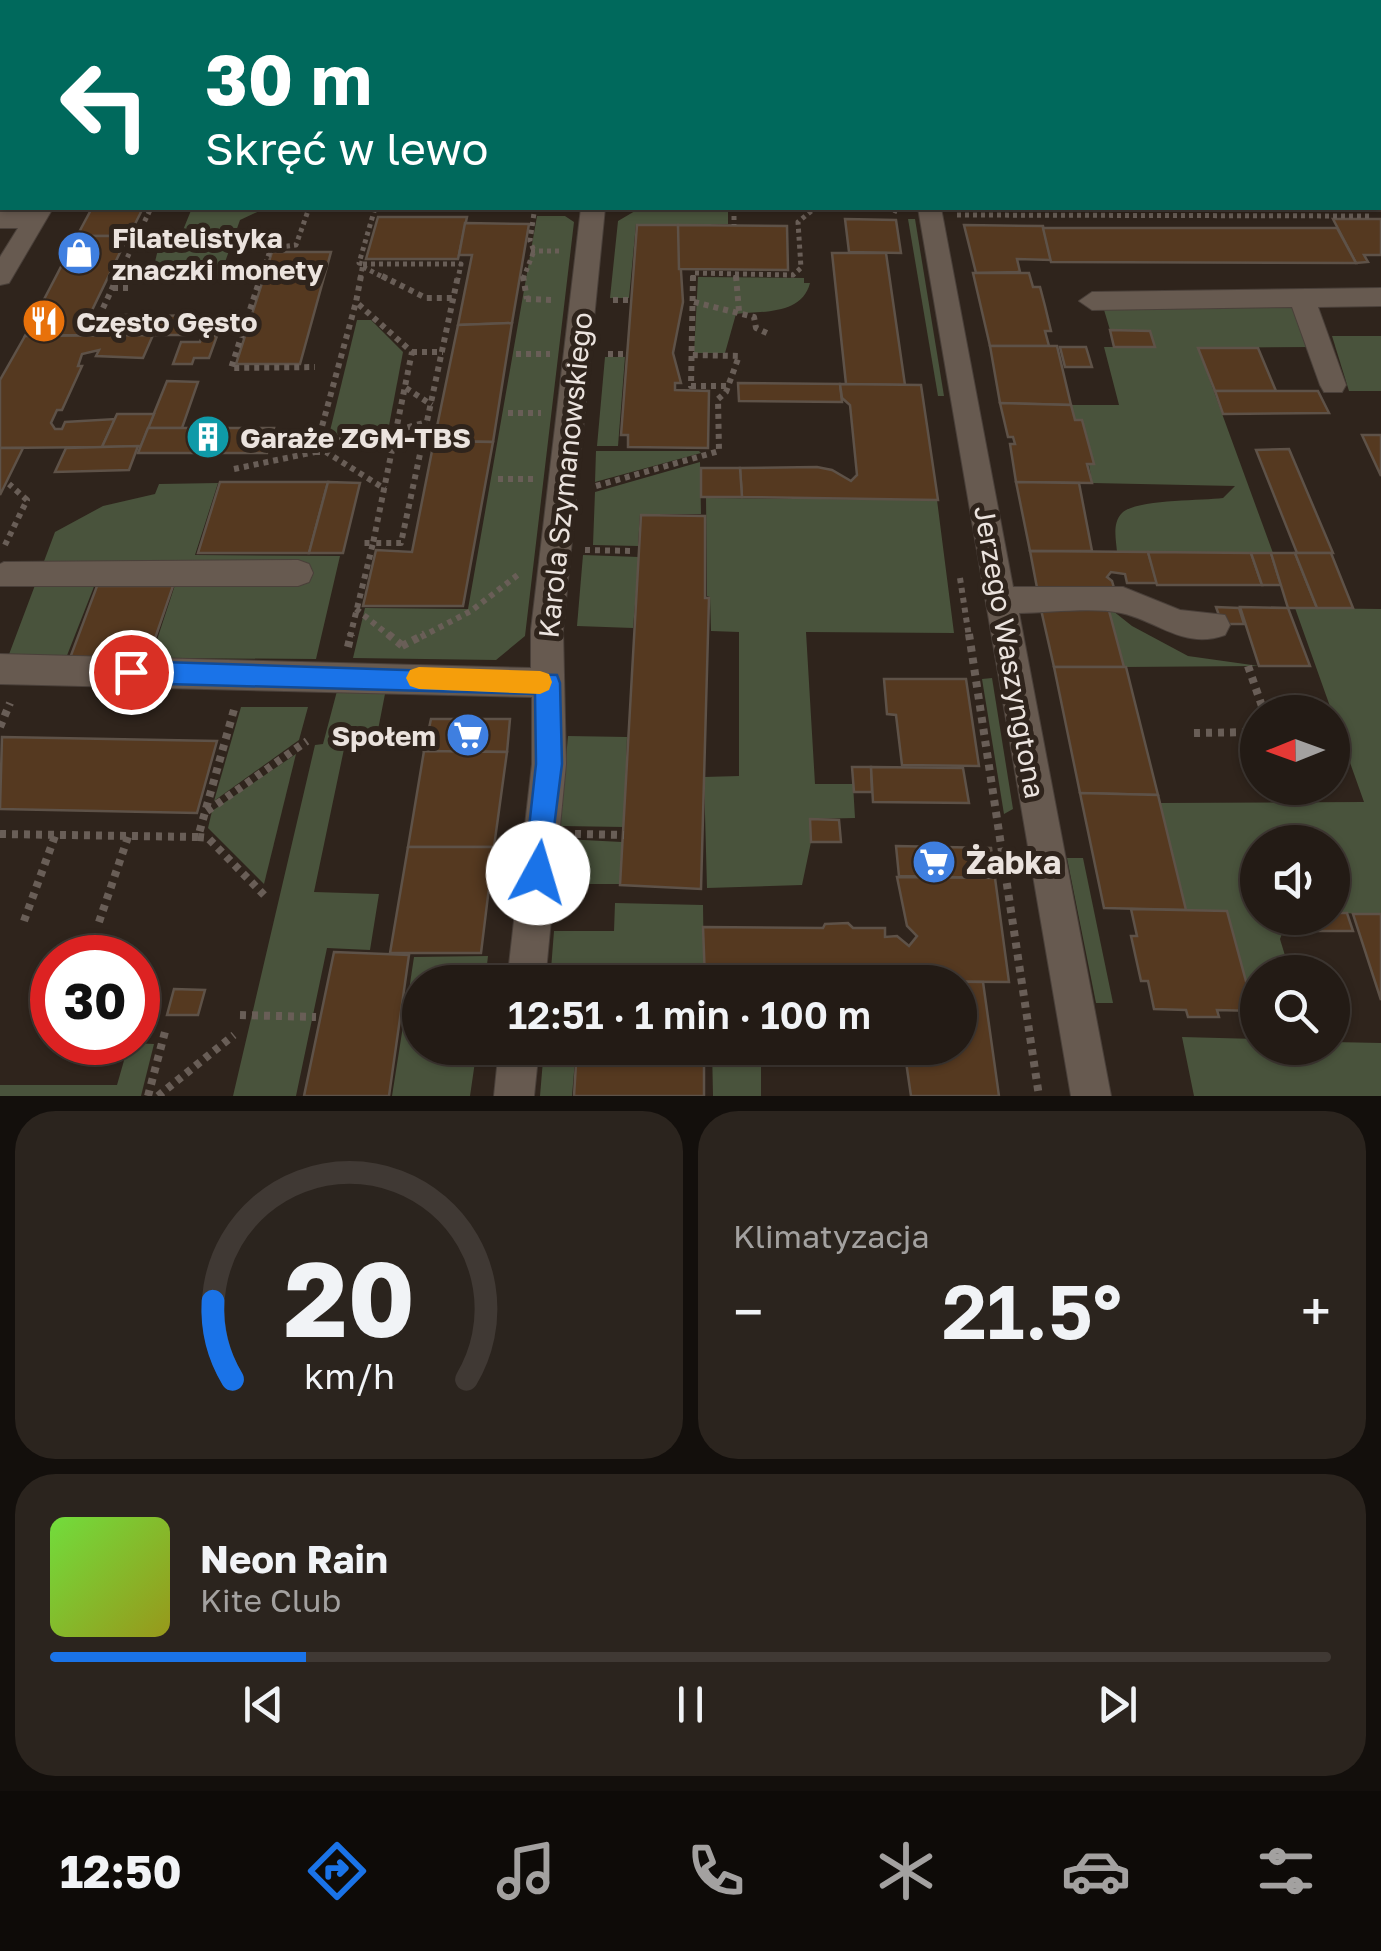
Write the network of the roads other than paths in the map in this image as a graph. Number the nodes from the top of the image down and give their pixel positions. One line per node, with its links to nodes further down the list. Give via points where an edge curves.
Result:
1 (593, 210): 15 (street, Karola Szymanowskiego, via 547,630)
2 (922, 211): 12 (street, Jerzego Waszyngtona)
3 (37, 214): 4 (street); 5 (street)
4 (0, 220)
5 (0, 277)
6 (1381, 297): 8 (street)
7 (1092, 301): 8 (street)
8 (1304, 301): 9 (street)
9 (1334, 385)
10 (2, 565): 11 (street)
11 (298, 573)
12 (1000, 600): 13 (street, via 1123,600 1178,624); 19 (street, Jerzego Waszyngtona)
13 (1214, 626)
14 (0, 669): 15 (street)
15 (548, 683): 16 (street, Karola Szymanowskiego, via 549,764)
16 (528, 965)
17 (517, 1065): 18 (street)
18 (514, 1096)
19 (1091, 1096)

